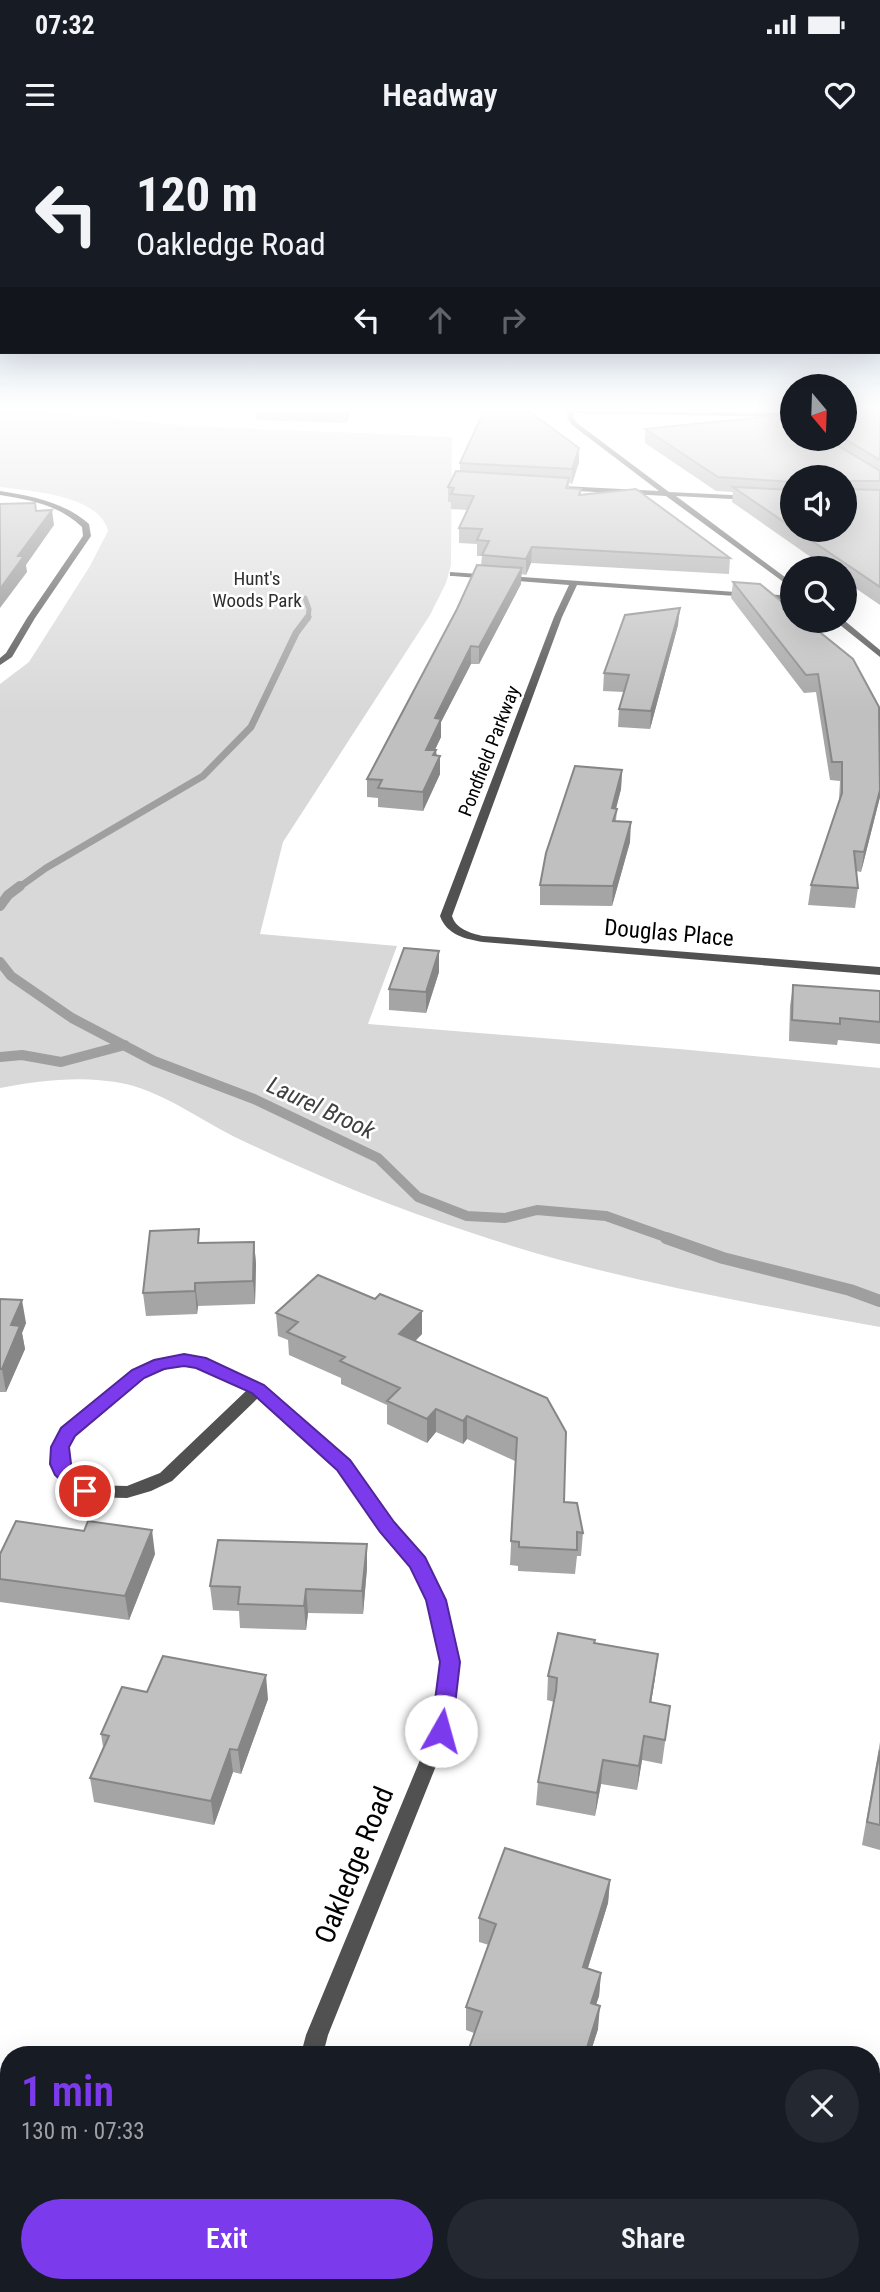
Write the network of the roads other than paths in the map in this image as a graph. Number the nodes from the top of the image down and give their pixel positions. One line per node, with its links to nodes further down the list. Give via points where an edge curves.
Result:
1 (67, 511): 10 (street, via 86,526 87,536 9,656)
2 (691, 511): 4 (street)
3 (453, 575): 5 (street)
4 (780, 577)
5 (573, 583): 6 (street); 11 (street, Pondfield Parkway, via 446,916)
6 (780, 597)
7 (857, 632): 8 (street)
8 (875, 644): 9 (street)
9 (880, 654)
10 (0, 662)
11 (455, 932): 12 (street, Douglas Place, via 483,939)
12 (880, 971)
13 (258, 1389): 13 (street, Oakledge Road, via 199,1362 184,1360 148,1369 67,1432 60,1447 64,1475 85,1491 128,1492 145,1487 166,1477); 14 (street, Oakledge Road, via 344,1465 418,1563 436,1600 450,1662 441,1731)
14 (314, 2046)

